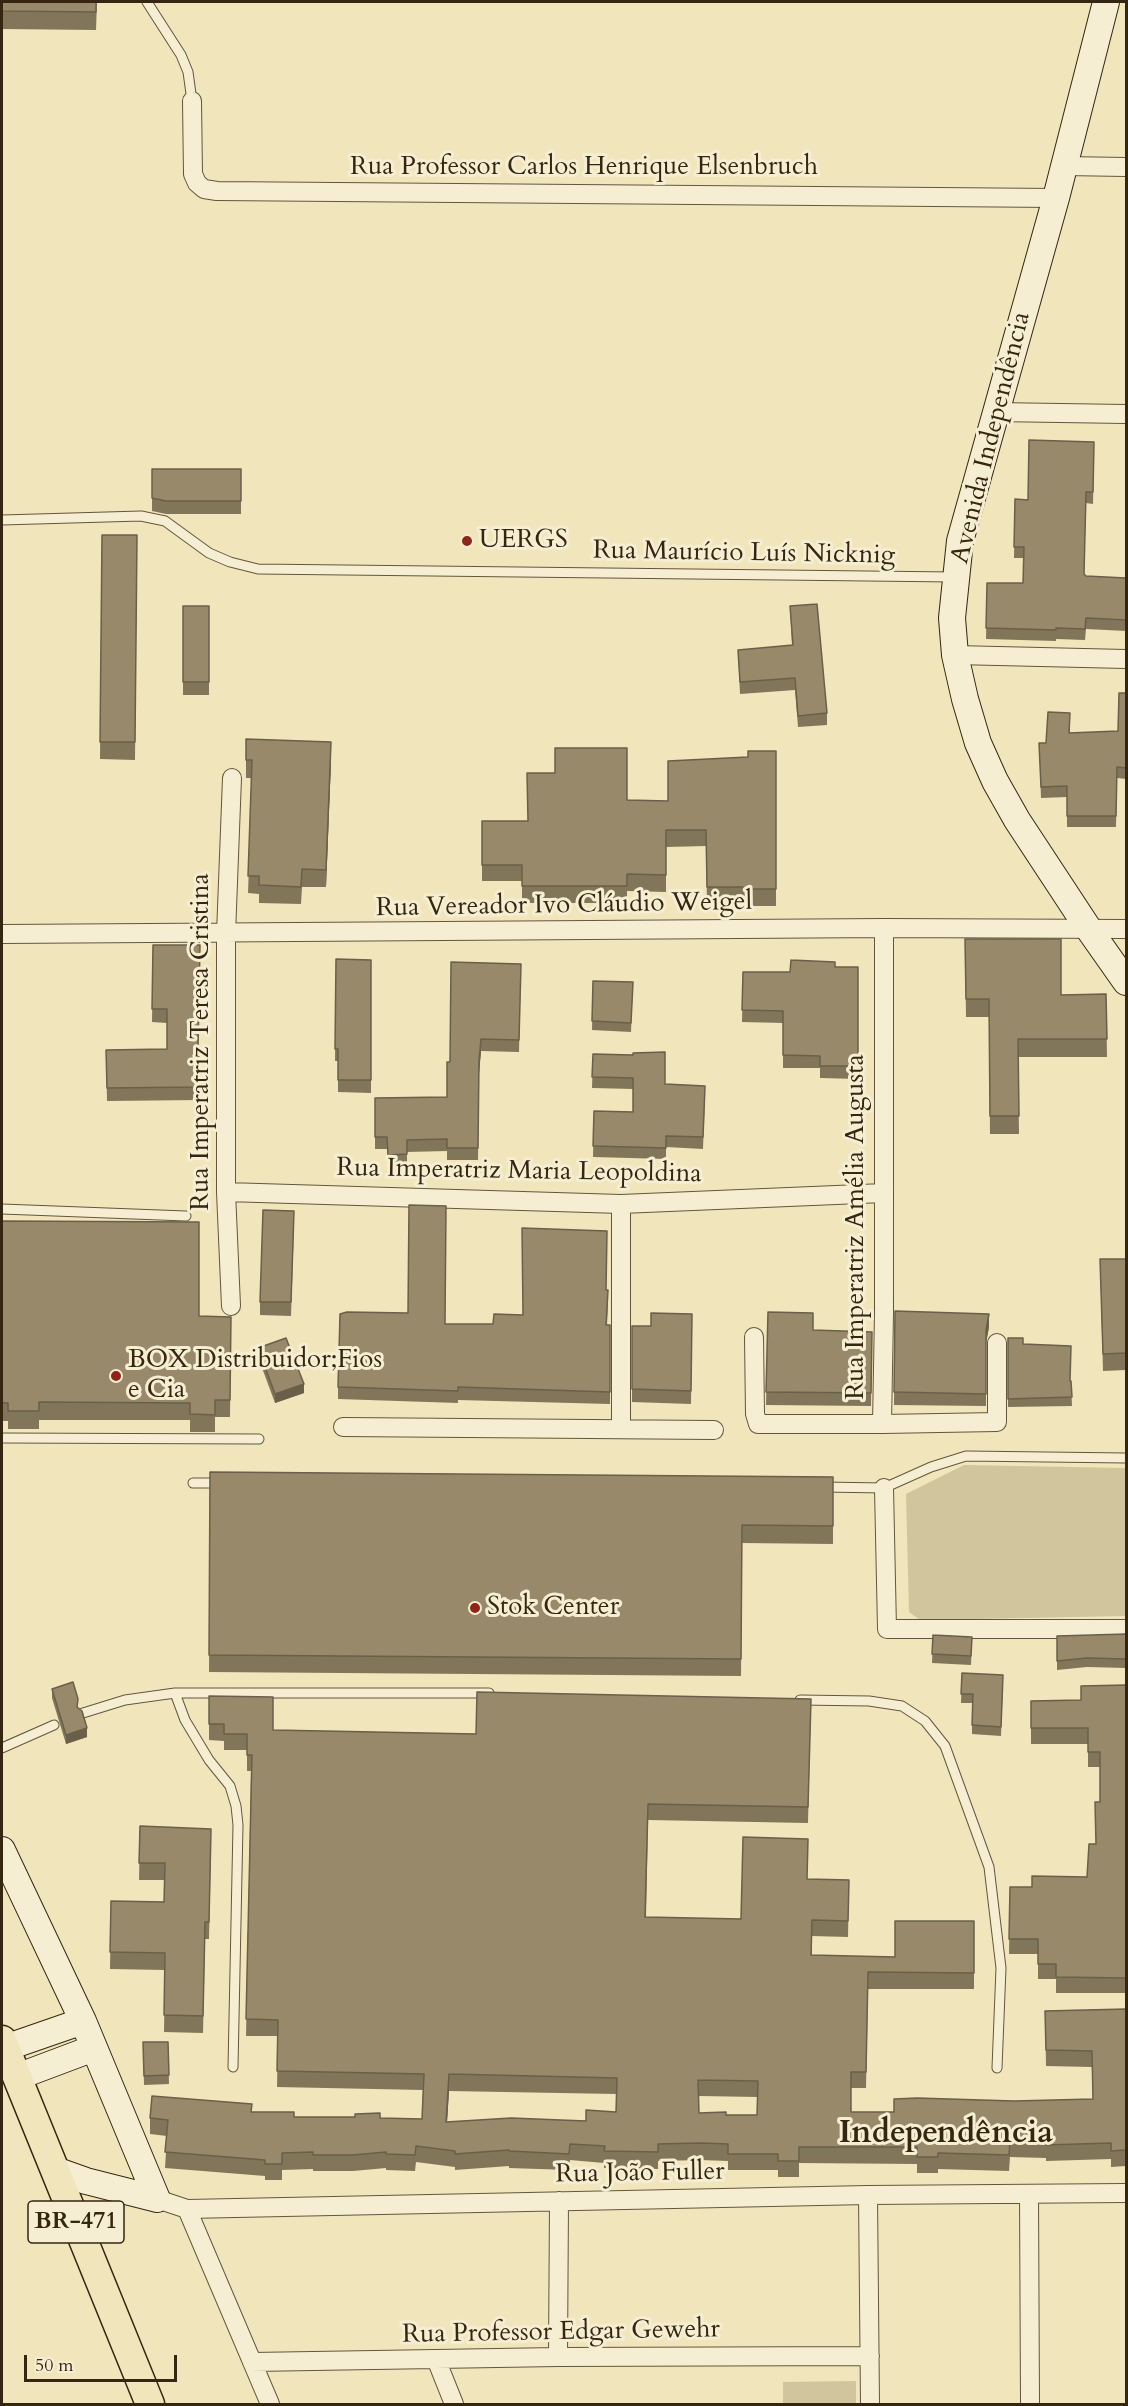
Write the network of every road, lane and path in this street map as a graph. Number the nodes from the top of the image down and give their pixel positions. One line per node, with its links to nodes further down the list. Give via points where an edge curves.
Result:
1 (147, 2): 3 (lane, via 181,55)
2 (1106, 2): 4 (main road, Avenida Independência)
3 (192, 101): 6 (street, Rua Professor Carlos Henrique Elsenbruch, via 193,174 204,189 217,191)
4 (1064, 166): 5 (street); 6 (main road, Avenida Independência)
5 (1126, 167)
6 (1056, 198): 7 (main road, Avenida Independência)
7 (994, 412): 8 (street); 10 (main road, Avenida Independência, via 960,541)
8 (1126, 414)
9 (2, 520): 10 (lane, Rua Maurício Luís Nicknig, via 141,516 165,521 209,553 258,569)
10 (957, 577): 11 (main road, Avenida Independência, via 952,618)
11 (955, 656): 12 (street); 15 (main road, Avenida Independência, via 978,743 995,781)
12 (1126, 659)
13 (232, 777): 18 (street, Rua Imperatriz Teresa Cristina)
14 (884, 928): 15 (street, Rua Vereador Ivo Cláudio Weigel); 18 (street, Rua Vereador Ivo Cláudio Weigel); 21 (street, Rua Imperatriz Amélia Augusta)
15 (1088, 928): 16 (street, Rua Vereador Ivo Cláudio Weigel); 19 (main road, Avenida Independência)
16 (1126, 929)
17 (2, 934): 18 (street, Rua Vereador Ivo Cláudio Weigel)
18 (226, 934): 20 (street, Rua Imperatriz Teresa Cristina)
19 (1126, 982)
20 (226, 1192): 22 (street, Rua Imperatriz Maria Leopoldina); 25 (street, Rua Imperatriz Teresa Cristina)
21 (884, 1193): 22 (street, Rua Imperatriz Maria Leopoldina); 28 (street, Rua Imperatriz Amélia Augusta)
22 (621, 1204): 30 (street)
23 (2, 1209): 24 (lane)
24 (186, 1216)
25 (231, 1306)
26 (754, 1337): 28 (street, Rua Imperatriz Amélia Augusta, via 754,1414 758,1424)
27 (997, 1344): 28 (street, via 997,1422)
28 (882, 1424)
29 (343, 1427): 30 (street)
30 (621, 1428): 31 (street)
31 (714, 1430)
32 (2, 1438): 33 (lane)
33 (259, 1439)
34 (1126, 1458): 38 (lane, via 966,1456)
35 (193, 1483): 36 (lane)
36 (229, 1483)
37 (812, 1487): 38 (lane)
38 (884, 1488): 39 (street, via 887,1629)
39 (1126, 1629)
40 (175, 1694): 41 (lane); 43 (lane, via 125,1700); 50 (lane, via 190,1730 230,1786 236,1806)
41 (502, 1694)
42 (787, 1700): 51 (lane, via 869,1701 902,1706 925,1721 945,1746 989,1867 1001,1968)
43 (83, 1713)
44 (54, 1725): 45 (lane)
45 (2, 1748)
46 (2, 1850): 47 (main road)
47 (83, 2021): 48 (main road); 49 (main road)
48 (3, 2044): 52 (main road, BR-471)
49 (94, 2048): 52 (main road); 57 (main road)
50 (233, 2067)
51 (997, 2068)
52 (17, 2077): 53 (main road, BR-471)
53 (55, 2170): 57 (main road); 64 (main road, BR-471)
54 (1126, 2193): 55 (street, Rua João Fuller)
55 (1029, 2194): 56 (street, Rua João Fuller); 68 (street)
56 (868, 2195): 58 (street, Rua João Fuller); 60 (street)
57 (157, 2199): 59 (street, Rua João Fuller)
58 (559, 2201): 59 (street, Rua João Fuller); 61 (street)
59 (187, 2209): 63 (street)
60 (870, 2356): 61 (street, Rua Professor Edgar Gewehr); 67 (street)
61 (558, 2357): 62 (street, Rua Professor Edgar Gewehr)
62 (436, 2360): 63 (street, Rua Professor Edgar Gewehr); 66 (street)
63 (252, 2362): 65 (street)
64 (150, 2404)
65 (270, 2404)
66 (454, 2404)
67 (870, 2404)
68 (1030, 2404)

